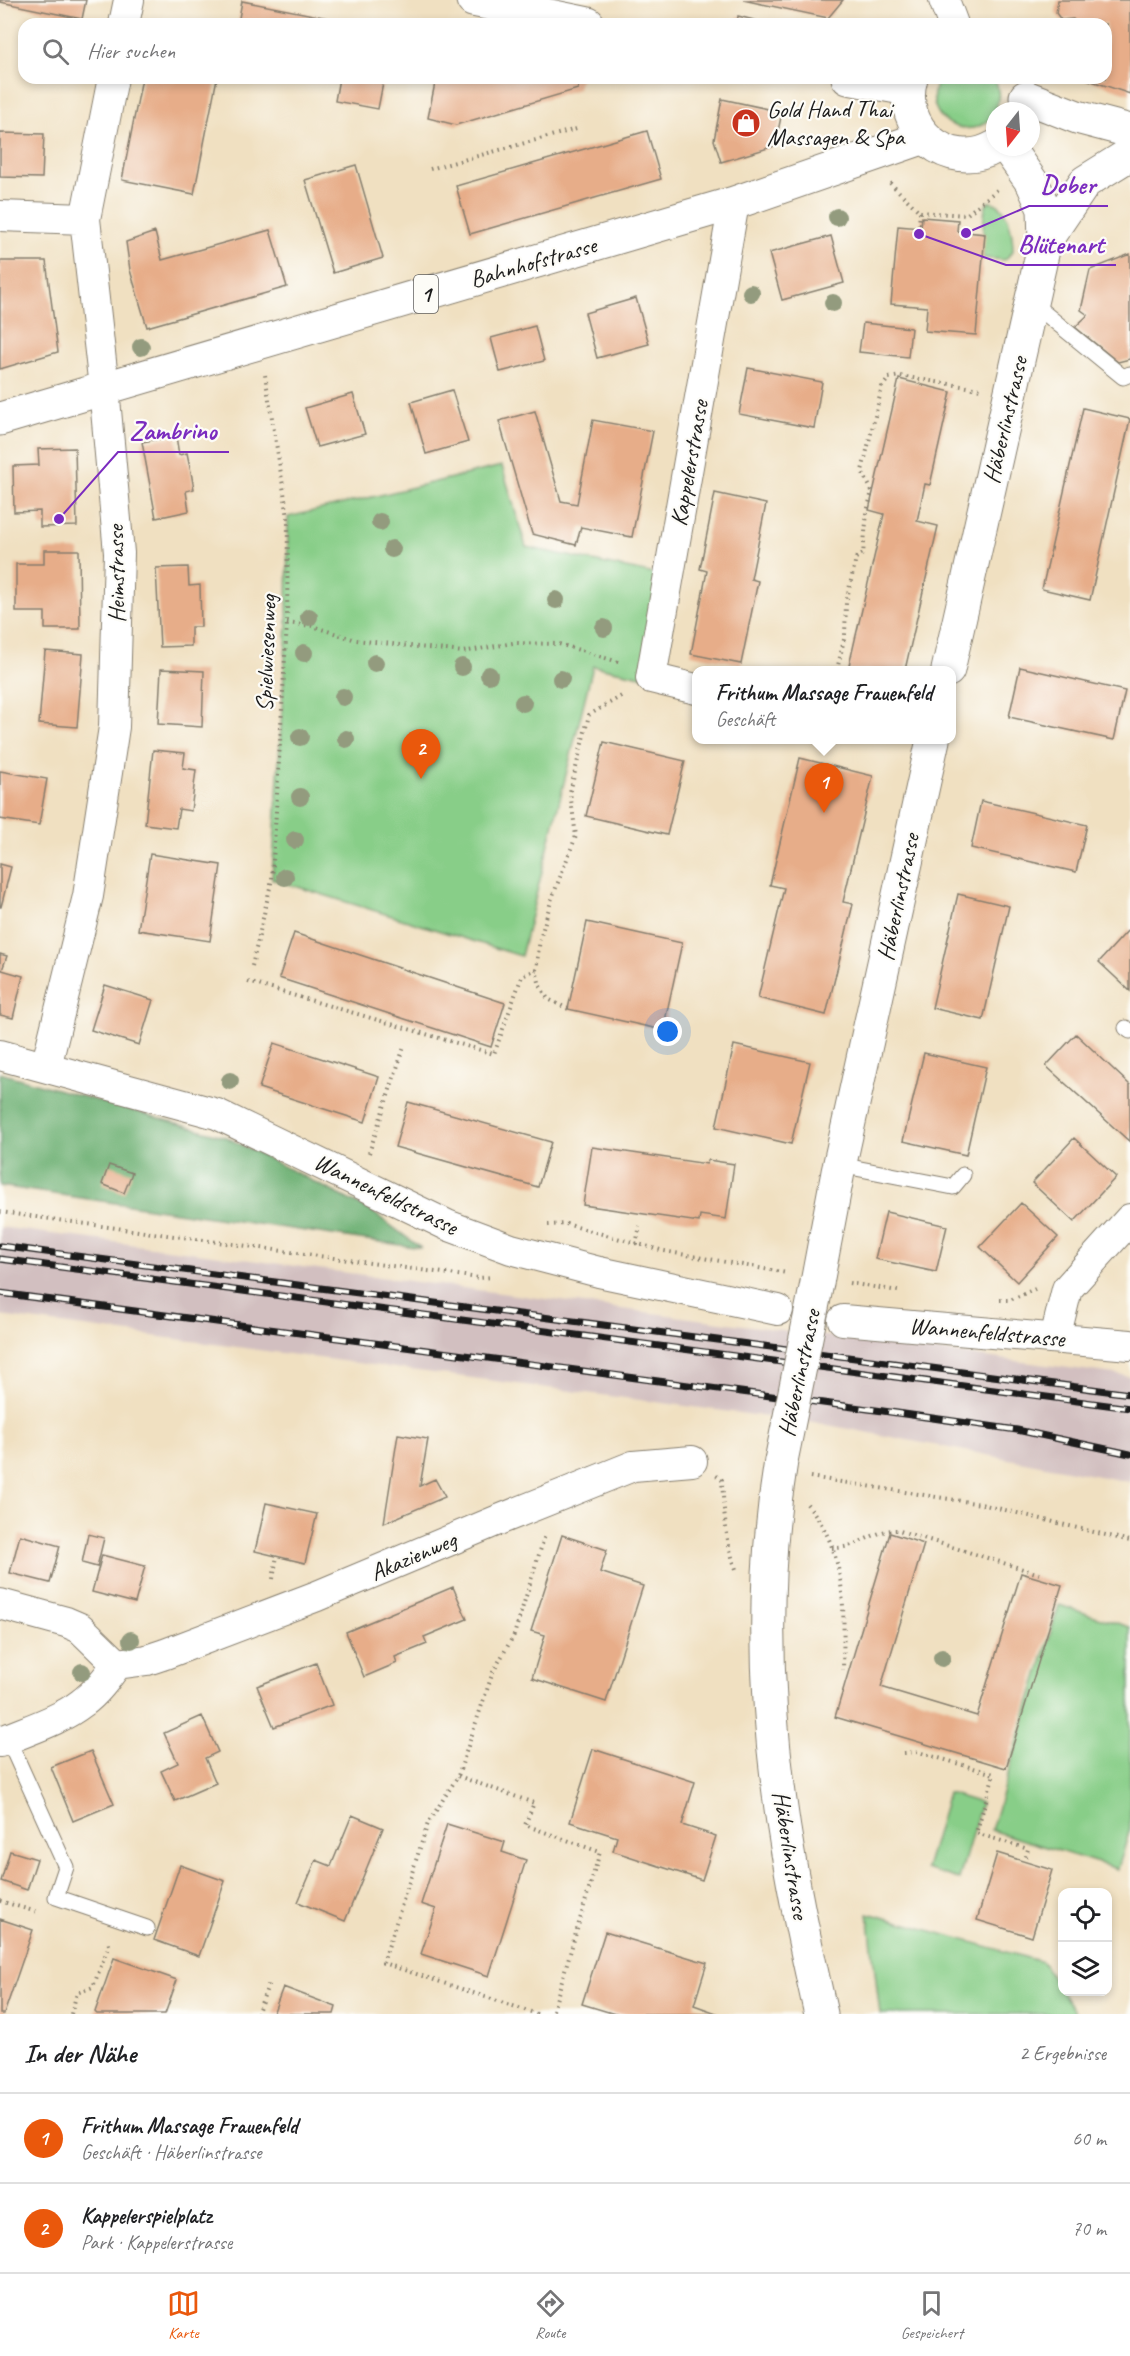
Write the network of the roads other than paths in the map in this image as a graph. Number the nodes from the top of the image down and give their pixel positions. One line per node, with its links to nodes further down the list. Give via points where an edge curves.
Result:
1 (129, 0): 4 (street)
2 (473, 0): 5 (street)
3 (944, 0): 6 (street)
4 (125, 18)
5 (559, 18)
6 (951, 18)
7 (112, 84): 17 (street, Heimstrasse)
8 (910, 84): 11 (street, via 909,106)
9 (1024, 95): 10 (street, via 1077,117)
10 (1130, 131)
11 (925, 138): 12 (street, via 955,154 972,155); 15 (street, Bahnhofstrasse / 1)
12 (986, 150)
13 (1130, 154): 18 (street, Häberlinstrasse, via 1085,182)
14 (1013, 156): 18 (street, Häberlinstrasse, via 1033,184 1044,209)
15 (734, 203): 21 (street, Bahnhofstrasse / 1); 24 (street, Kappelerstrasse, via 651,678)
16 (0, 216): 17 (street)
17 (85, 219): 21 (street, Heimstrasse)
18 (1045, 241): 19 (street, Häberlinstrasse)
19 (1031, 302): 20 (lane, via 1123,376); 23 (street, Häberlinstrasse)
20 (1130, 374)
21 (104, 388): 22 (street, Bahnhofstrasse / 1); 27 (street, Heimstrasse, via 119,554 114,727 88,896)
22 (0, 418)
23 (949, 666)
24 (692, 688)
25 (926, 744): 28 (street, Häberlinstrasse)
26 (0, 1055): 27 (street, Wannenfeldstrasse)
27 (46, 1067): 31 (street, Wannenfeldstrasse, via 218,1114 447,1225 511,1249)
28 (840, 1165): 29 (lane, via 953,1187); 40 (street, Häberlinstrasse, bridge, via 779,1474 769,1579 769,1684 774,1749 793,1881)
29 (963, 1175)
30 (1130, 1219): 33 (street, via 1067,1289)
31 (778, 1310)
32 (843, 1320): 33 (street, Wannenfeldstrasse)
33 (1055, 1338): 34 (street, Wannenfeldstrasse)
34 (1130, 1345)
35 (692, 1461): 37 (street, Akazienweg, via 633,1466 266,1616 147,1660)
36 (0, 1604): 37 (street, via 80,1628)
37 (117, 1664): 38 (street, via 82,1703)
38 (4, 1740): 39 (lane, via 66,1867 56,1897)
39 (147, 1928)
40 (821, 2014)

